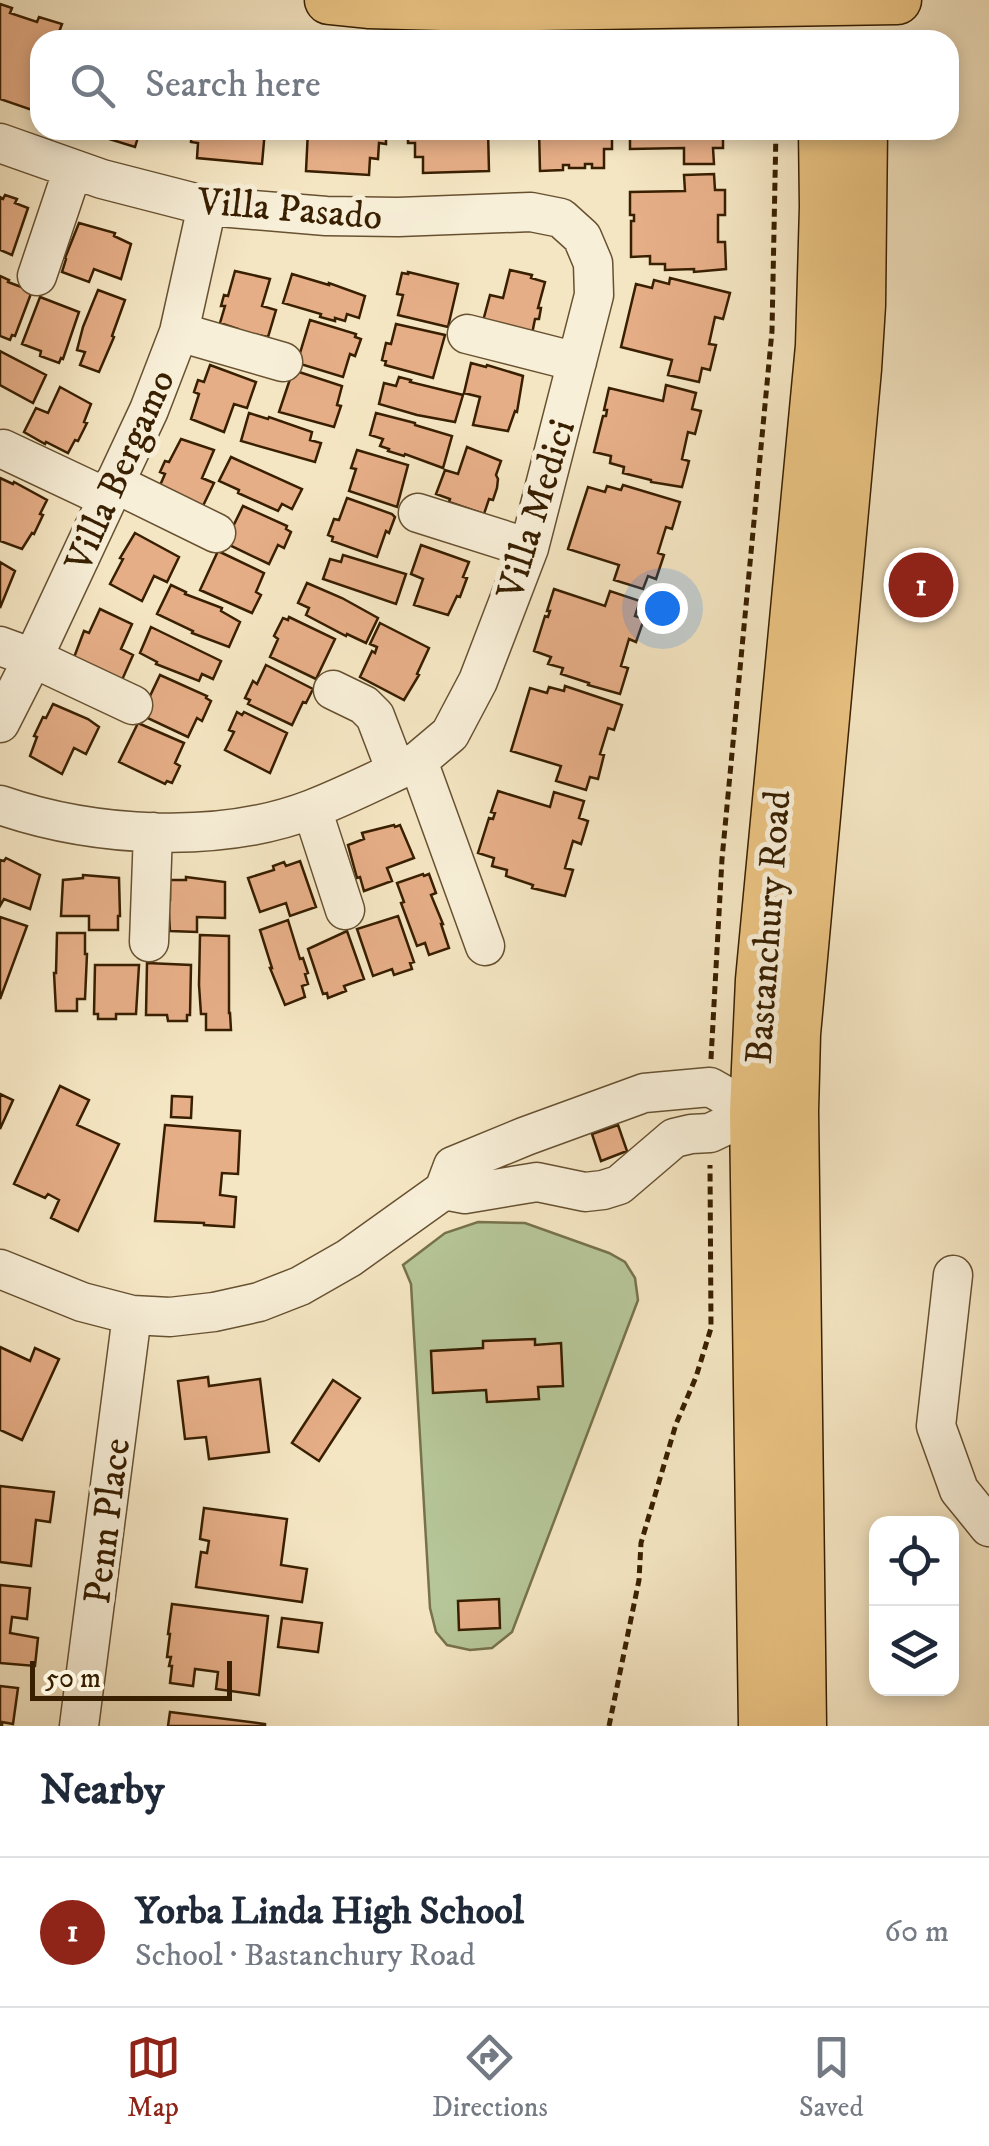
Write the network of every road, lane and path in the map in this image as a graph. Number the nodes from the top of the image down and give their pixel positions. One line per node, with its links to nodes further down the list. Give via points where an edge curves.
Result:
1 (328, 0): 3 (main road, via 480,8)
2 (897, 0): 3 (main road)
3 (838, 8): 4 (main road)
4 (854, 30)
5 (776, 140): 33 (path, via 772,330 722,859)
6 (823, 140): 34 (main road, Bastanchury Road, via 820,346 764,944)
7 (863, 140): 34 (main road, Bastanchury Road, via 857,369 799,995)
8 (0, 143): 9 (street, Villa Pasado)
9 (72, 168): 10 (street, Villa Pasado); 12 (street)
10 (208, 206): 11 (street, Villa Pasado, via 326,216 531,212 561,218); 13 (street, Villa Bergamo)
11 (582, 237): 16 (street, Villa Medici, via 594,264 594,296)
12 (36, 276)
13 (178, 332): 15 (street); 18 (street, Villa Bergamo)
14 (467, 334): 16 (street)
15 (283, 362)
16 (577, 362): 21 (street, Villa Medici)
17 (3, 449): 18 (street)
18 (111, 491): 20 (street); 22 (street, Villa Bergamo)
19 (418, 513): 21 (street)
20 (216, 533)
21 (529, 548): 26 (street, Villa Medici, via 478,681 450,734)
22 (17, 652): 24 (street); 25 (street, Villa Bergamo)
23 (334, 690): 26 (street, via 375,716)
24 (133, 705)
25 (0, 723)
26 (407, 766): 28 (street, Villa Medici); 32 (street)
27 (0, 805): 29 (street, Villa Medici, via 59,822)
28 (312, 809): 29 (street, Villa Medici, via 268,822); 30 (street)
29 (154, 832): 31 (street)
30 (345, 910)
31 (149, 942)
32 (485, 946)
33 (710, 1087): 34 (street); 36 (street, via 644,1092)
34 (774, 1112): 35 (street); 45 (main road, Bastanchury Road); 46 (main road, Bastanchury Road)
35 (710, 1134): 37 (street, via 674,1138 620,1185 603,1190); 44 (path, via 711,1328 642,1542)
36 (526, 1136): 37 (street); 38 (street, via 453,1166)
37 (538, 1182): 38 (street, via 465,1194)
38 (444, 1190): 41 (street, via 300,1286 214,1312)
39 (0, 1268): 41 (street)
40 (953, 1275): 42 (street, via 936,1426 958,1490)
41 (132, 1315): 43 (street, Penn Place)
42 (989, 1527)
43 (79, 1726)
44 (609, 1726)
45 (763, 1726)
46 (802, 1726)

